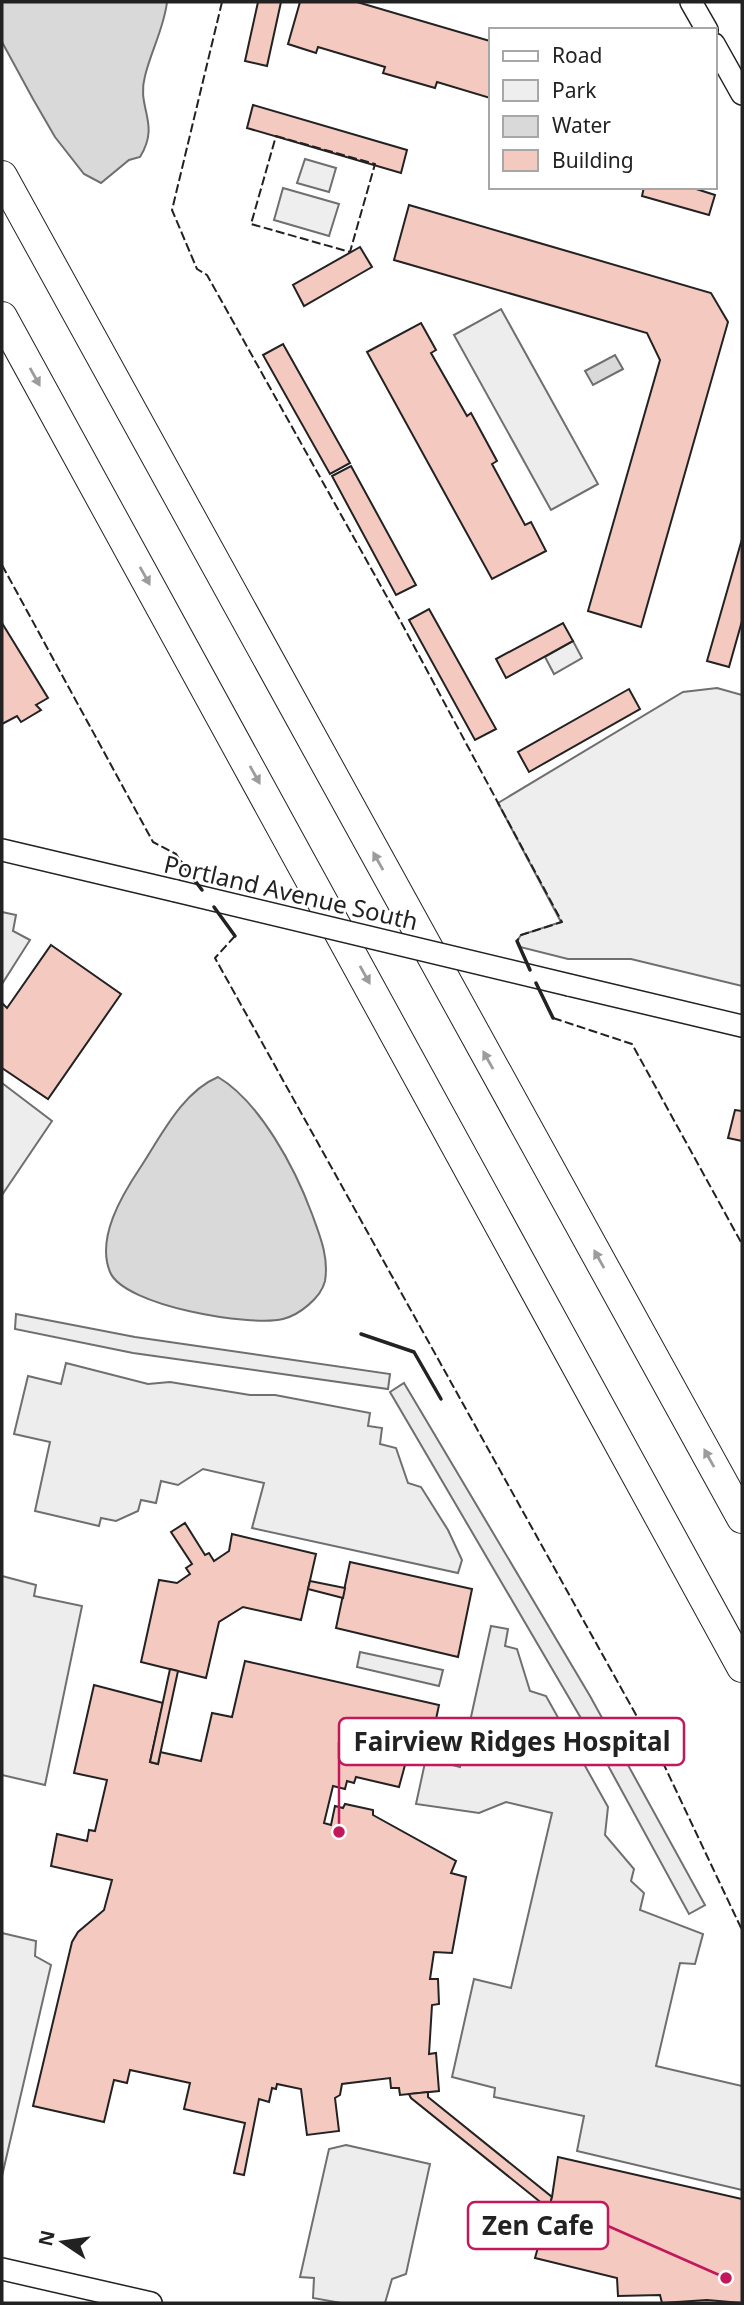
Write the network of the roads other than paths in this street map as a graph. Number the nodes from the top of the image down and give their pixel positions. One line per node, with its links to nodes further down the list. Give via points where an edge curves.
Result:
1 (691, 2): 2 (street)
2 (706, 28)
3 (716, 48): 4 (street)
4 (742, 94)
5 (2, 176): 9 (highway, one-way to 5)
6 (2, 317): 10 (highway, one-way to 10)
7 (2, 850): 8 (street, Portland Avenue South, bridge)
8 (742, 1026)
9 (742, 1518)
10 (694, 1580): 11 (highway); 12 (highway)
11 (742, 1667)
12 (742, 1688)
13 (2, 2269): 14 (street)
14 (151, 2303)

